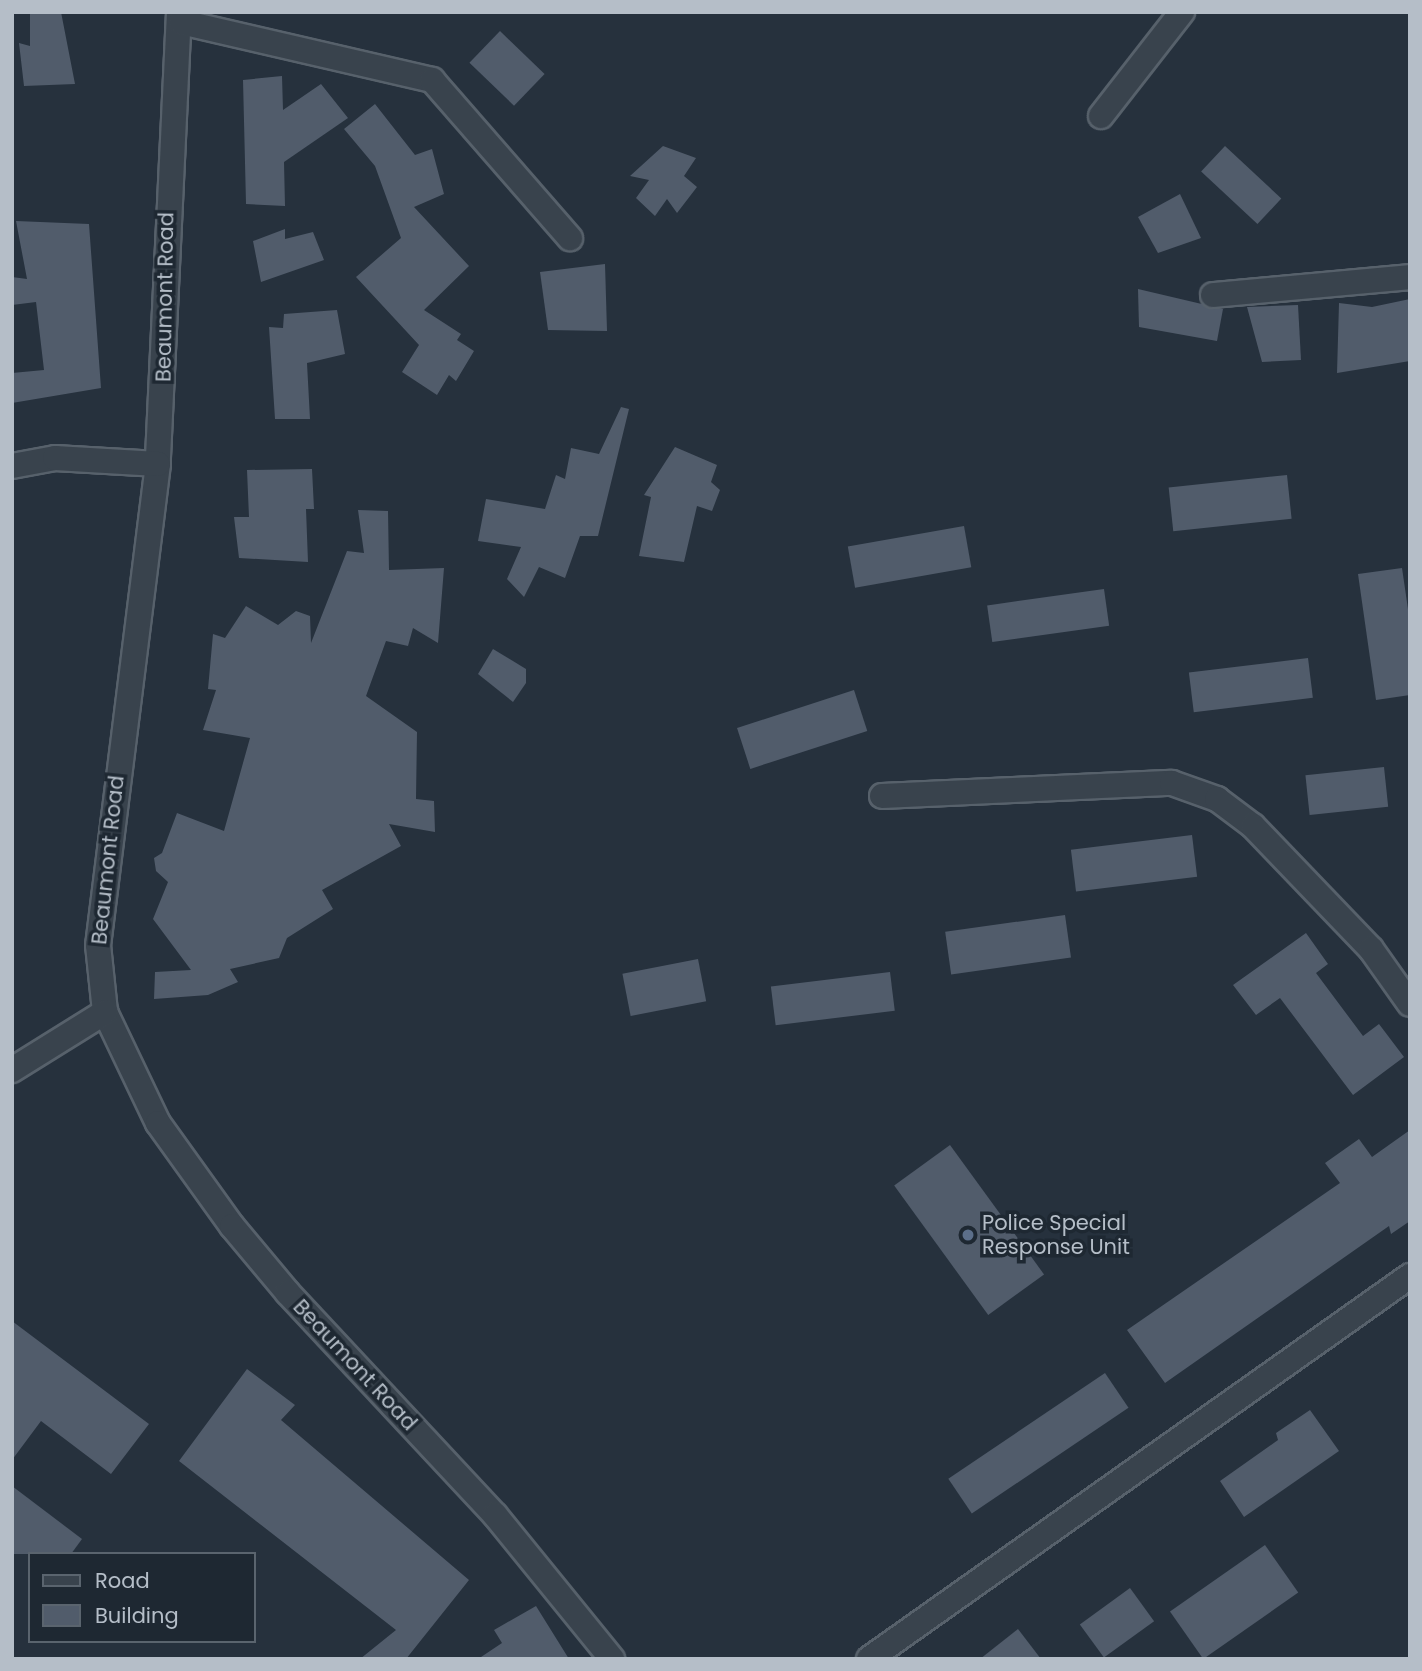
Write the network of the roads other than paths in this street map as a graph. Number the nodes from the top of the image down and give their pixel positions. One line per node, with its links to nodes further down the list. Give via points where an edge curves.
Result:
1 (1182, 12): 3 (street)
2 (180, 17): 4 (street, via 432,80); 7 (street, Beaumont Road, via 176,145 167,194 170,293)
3 (1101, 116)
4 (570, 238)
5 (1410, 277): 6 (street)
6 (1213, 295)
7 (158, 464): 8 (street, via 55,458); 11 (street, Beaumont Road, via 98,944)
8 (12, 466)
9 (882, 796): 10 (street, via 1172,783 1217,799 1253,826 1327,902 1371,949)
10 (1410, 1004)
11 (106, 1012): 12 (street); 14 (street, Beaumont Road, via 158,1123 232,1226 288,1293 495,1515)
12 (12, 1070)
13 (1410, 1276): 15 (street)
14 (612, 1659)
15 (869, 1659)

